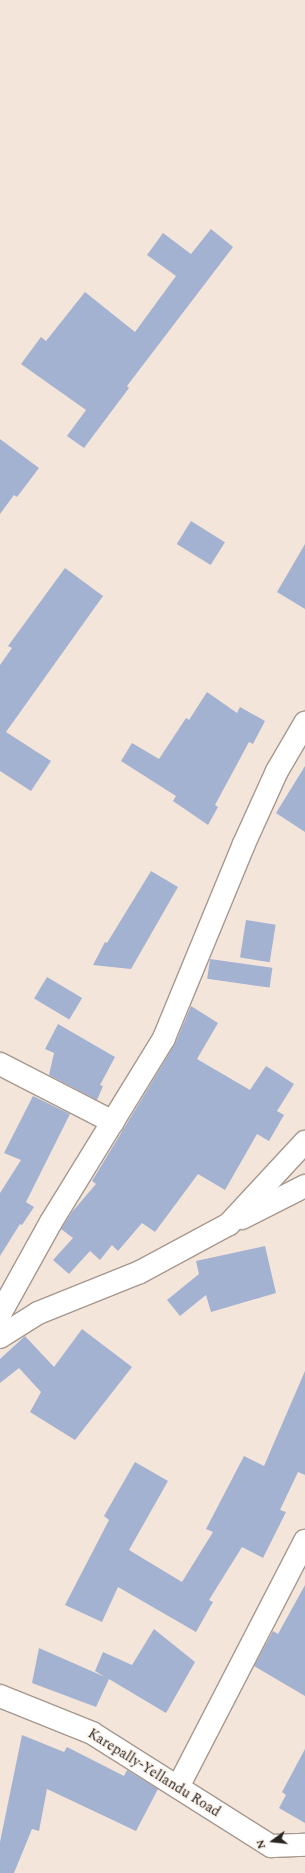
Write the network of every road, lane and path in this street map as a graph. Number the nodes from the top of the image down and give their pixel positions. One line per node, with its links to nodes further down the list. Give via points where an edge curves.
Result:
1 (305, 723): 3 (street, via 277,771 246,839 164,1038)
2 (0, 1064): 3 (street)
3 (113, 1122): 7 (street, via 51,1222)
4 (305, 1142): 6 (street)
5 (305, 1186): 6 (street)
6 (229, 1224): 8 (street, via 140,1272 38,1313)
7 (0, 1314)
8 (0, 1337)
9 (305, 1541): 11 (street)
10 (0, 1696): 11 (street, Karepally-Yellandu Road, via 92,1732)
11 (178, 1787): 12 (street, Karepally-Yellandu Road, via 271,1846)
12 (305, 1845)

